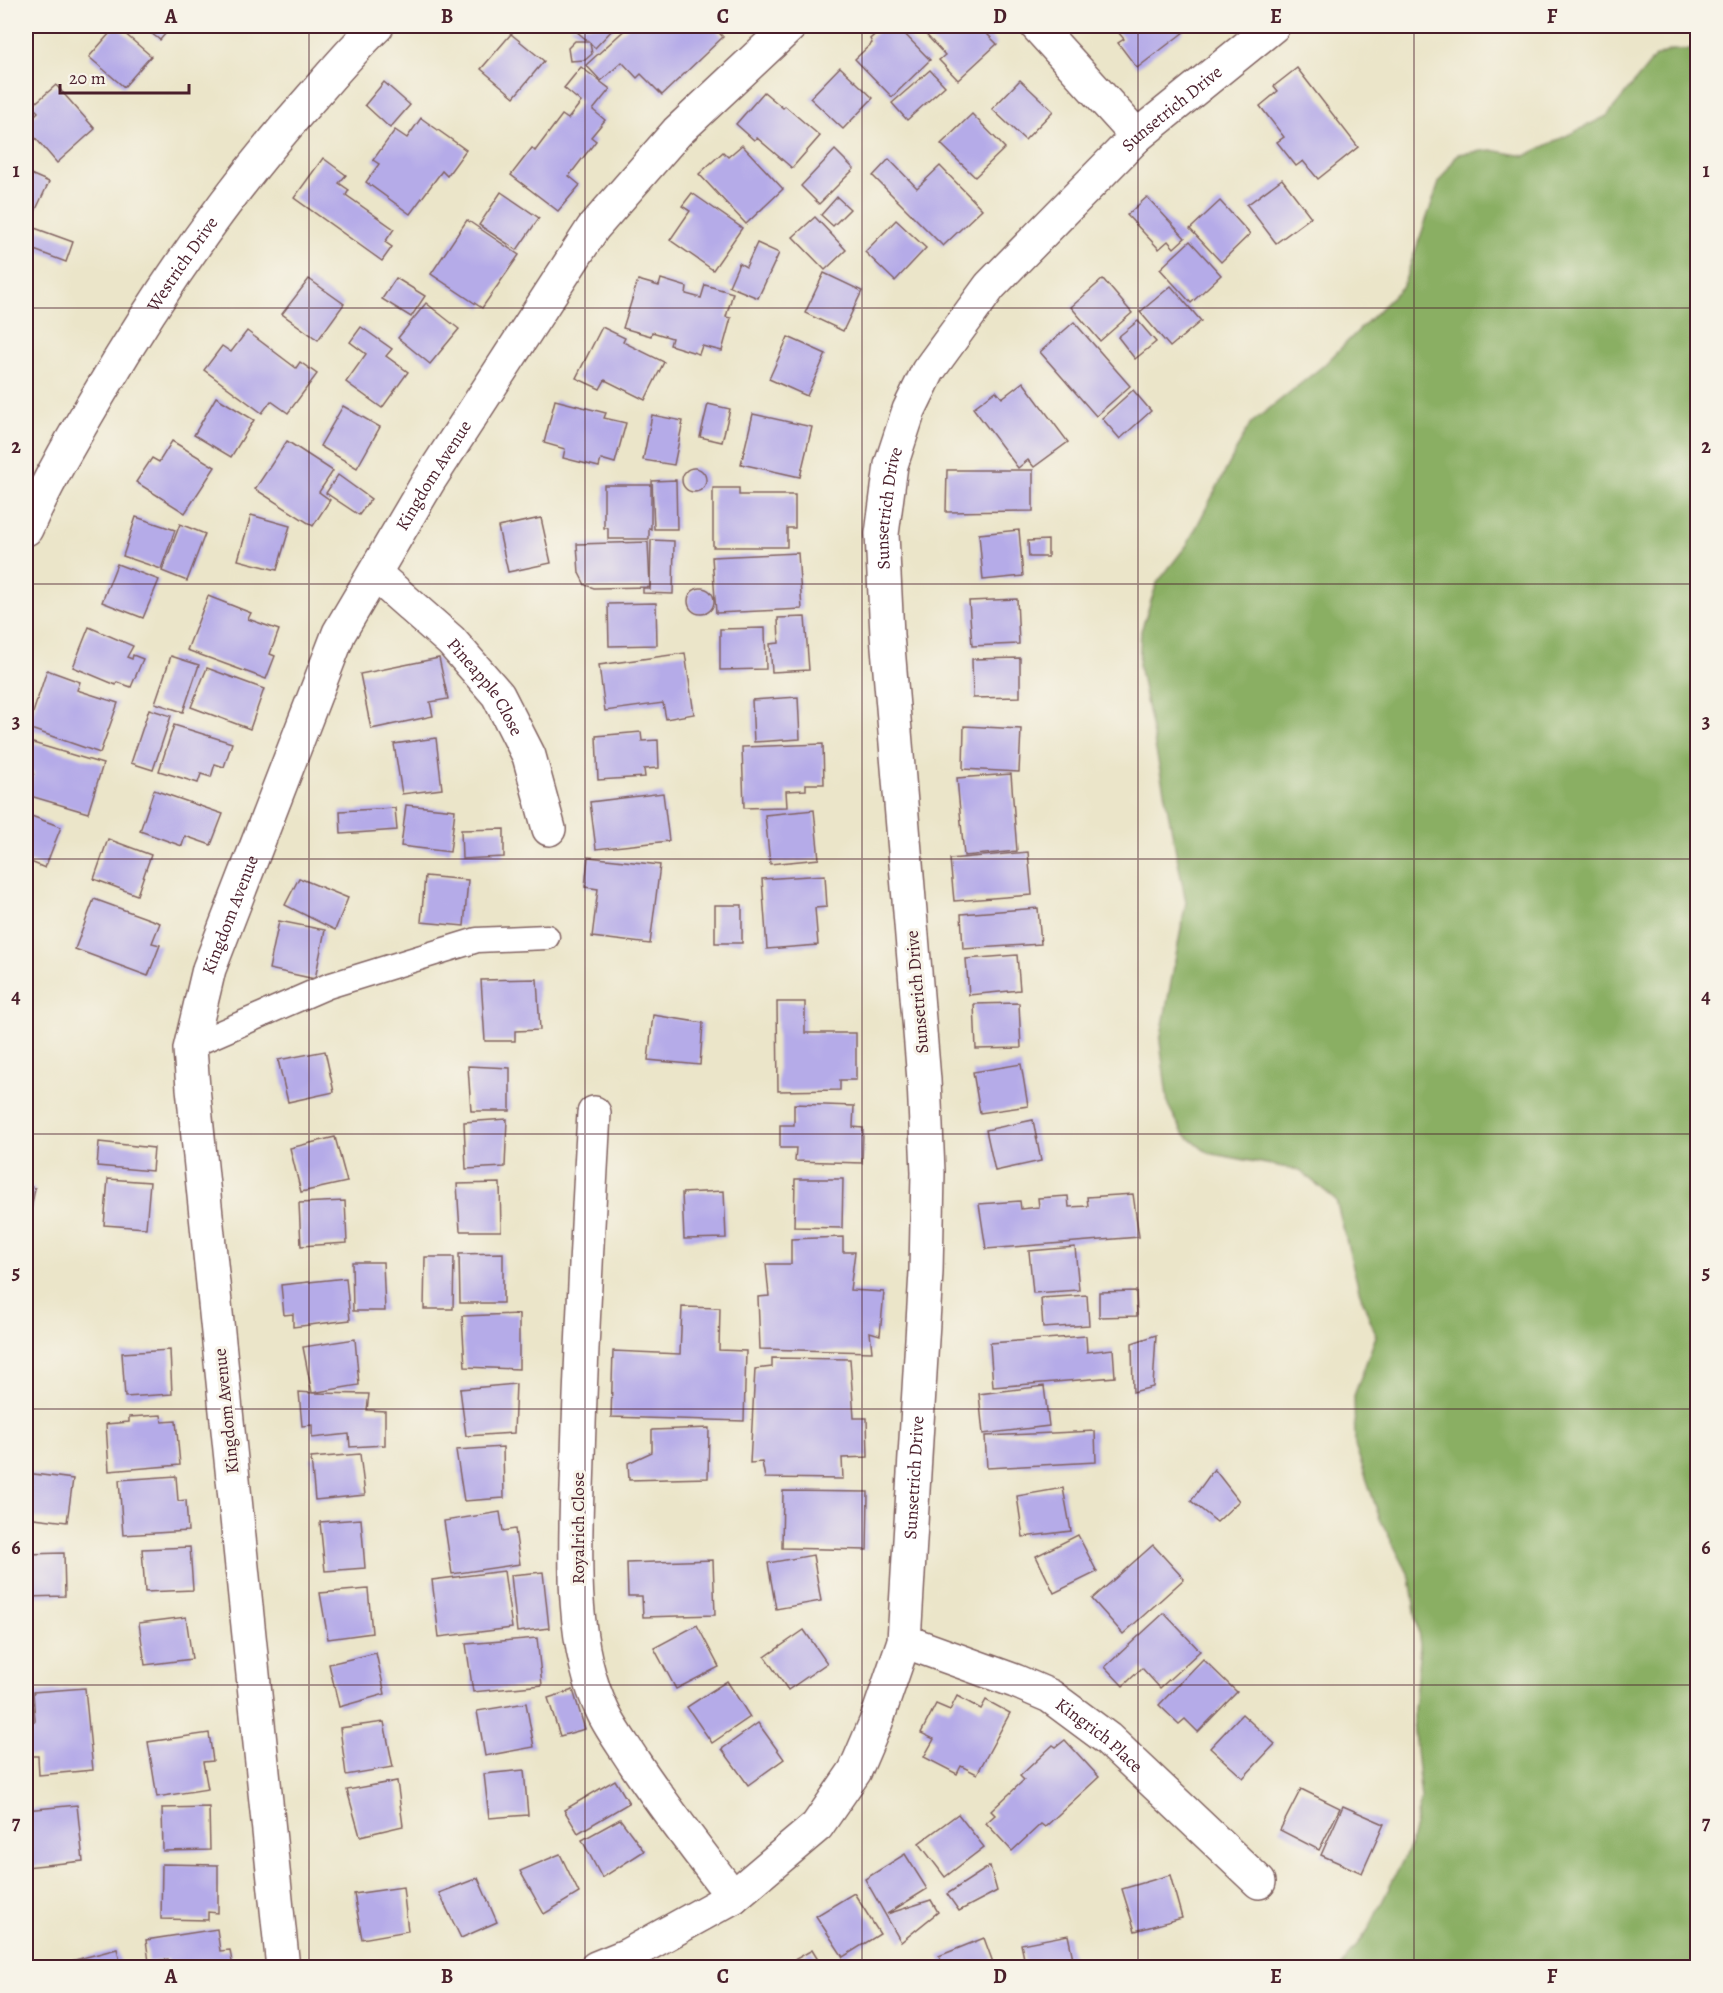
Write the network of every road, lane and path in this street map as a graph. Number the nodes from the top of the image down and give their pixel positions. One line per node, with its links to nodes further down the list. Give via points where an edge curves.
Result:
1 (377, 26): 6 (street, Westrich Drive, via 286,125 194,246 119,359 44,487)
2 (790, 26): 7 (street, Kingdom Avenue, via 676,132 593,228 428,482)
3 (1037, 26): 5 (street)
4 (1273, 26): 5 (street, Sunsetrich Drive)
5 (1137, 136): 12 (street, Sunsetrich Drive, via 990,286 928,370 909,410 891,465 882,534 886,613 928,1172 926,1272)
6 (26, 529)
7 (375, 574): 8 (street, Pineapple Close, via 451,641 498,695 529,756); 10 (street, Kingdom Avenue, via 339,633 209,969)
8 (549, 829)
9 (547, 937): 10 (lane, via 477,940 328,986)
10 (190, 1046): 15 (street, Kingdom Avenue)
11 (594, 1113): 14 (street, Royalrich Close, via 580,1376 576,1558 588,1673 603,1713 622,1743)
12 (904, 1641): 13 (street, Kingrich Place, via 1050,1696 1108,1739); 14 (street, Sunsetrich Drive, via 855,1771 817,1826)
13 (1259, 1882)
14 (733, 1897): 16 (street, Sunsetrich Drive, via 628,1955)
15 (283, 1968)
16 (596, 1968)

